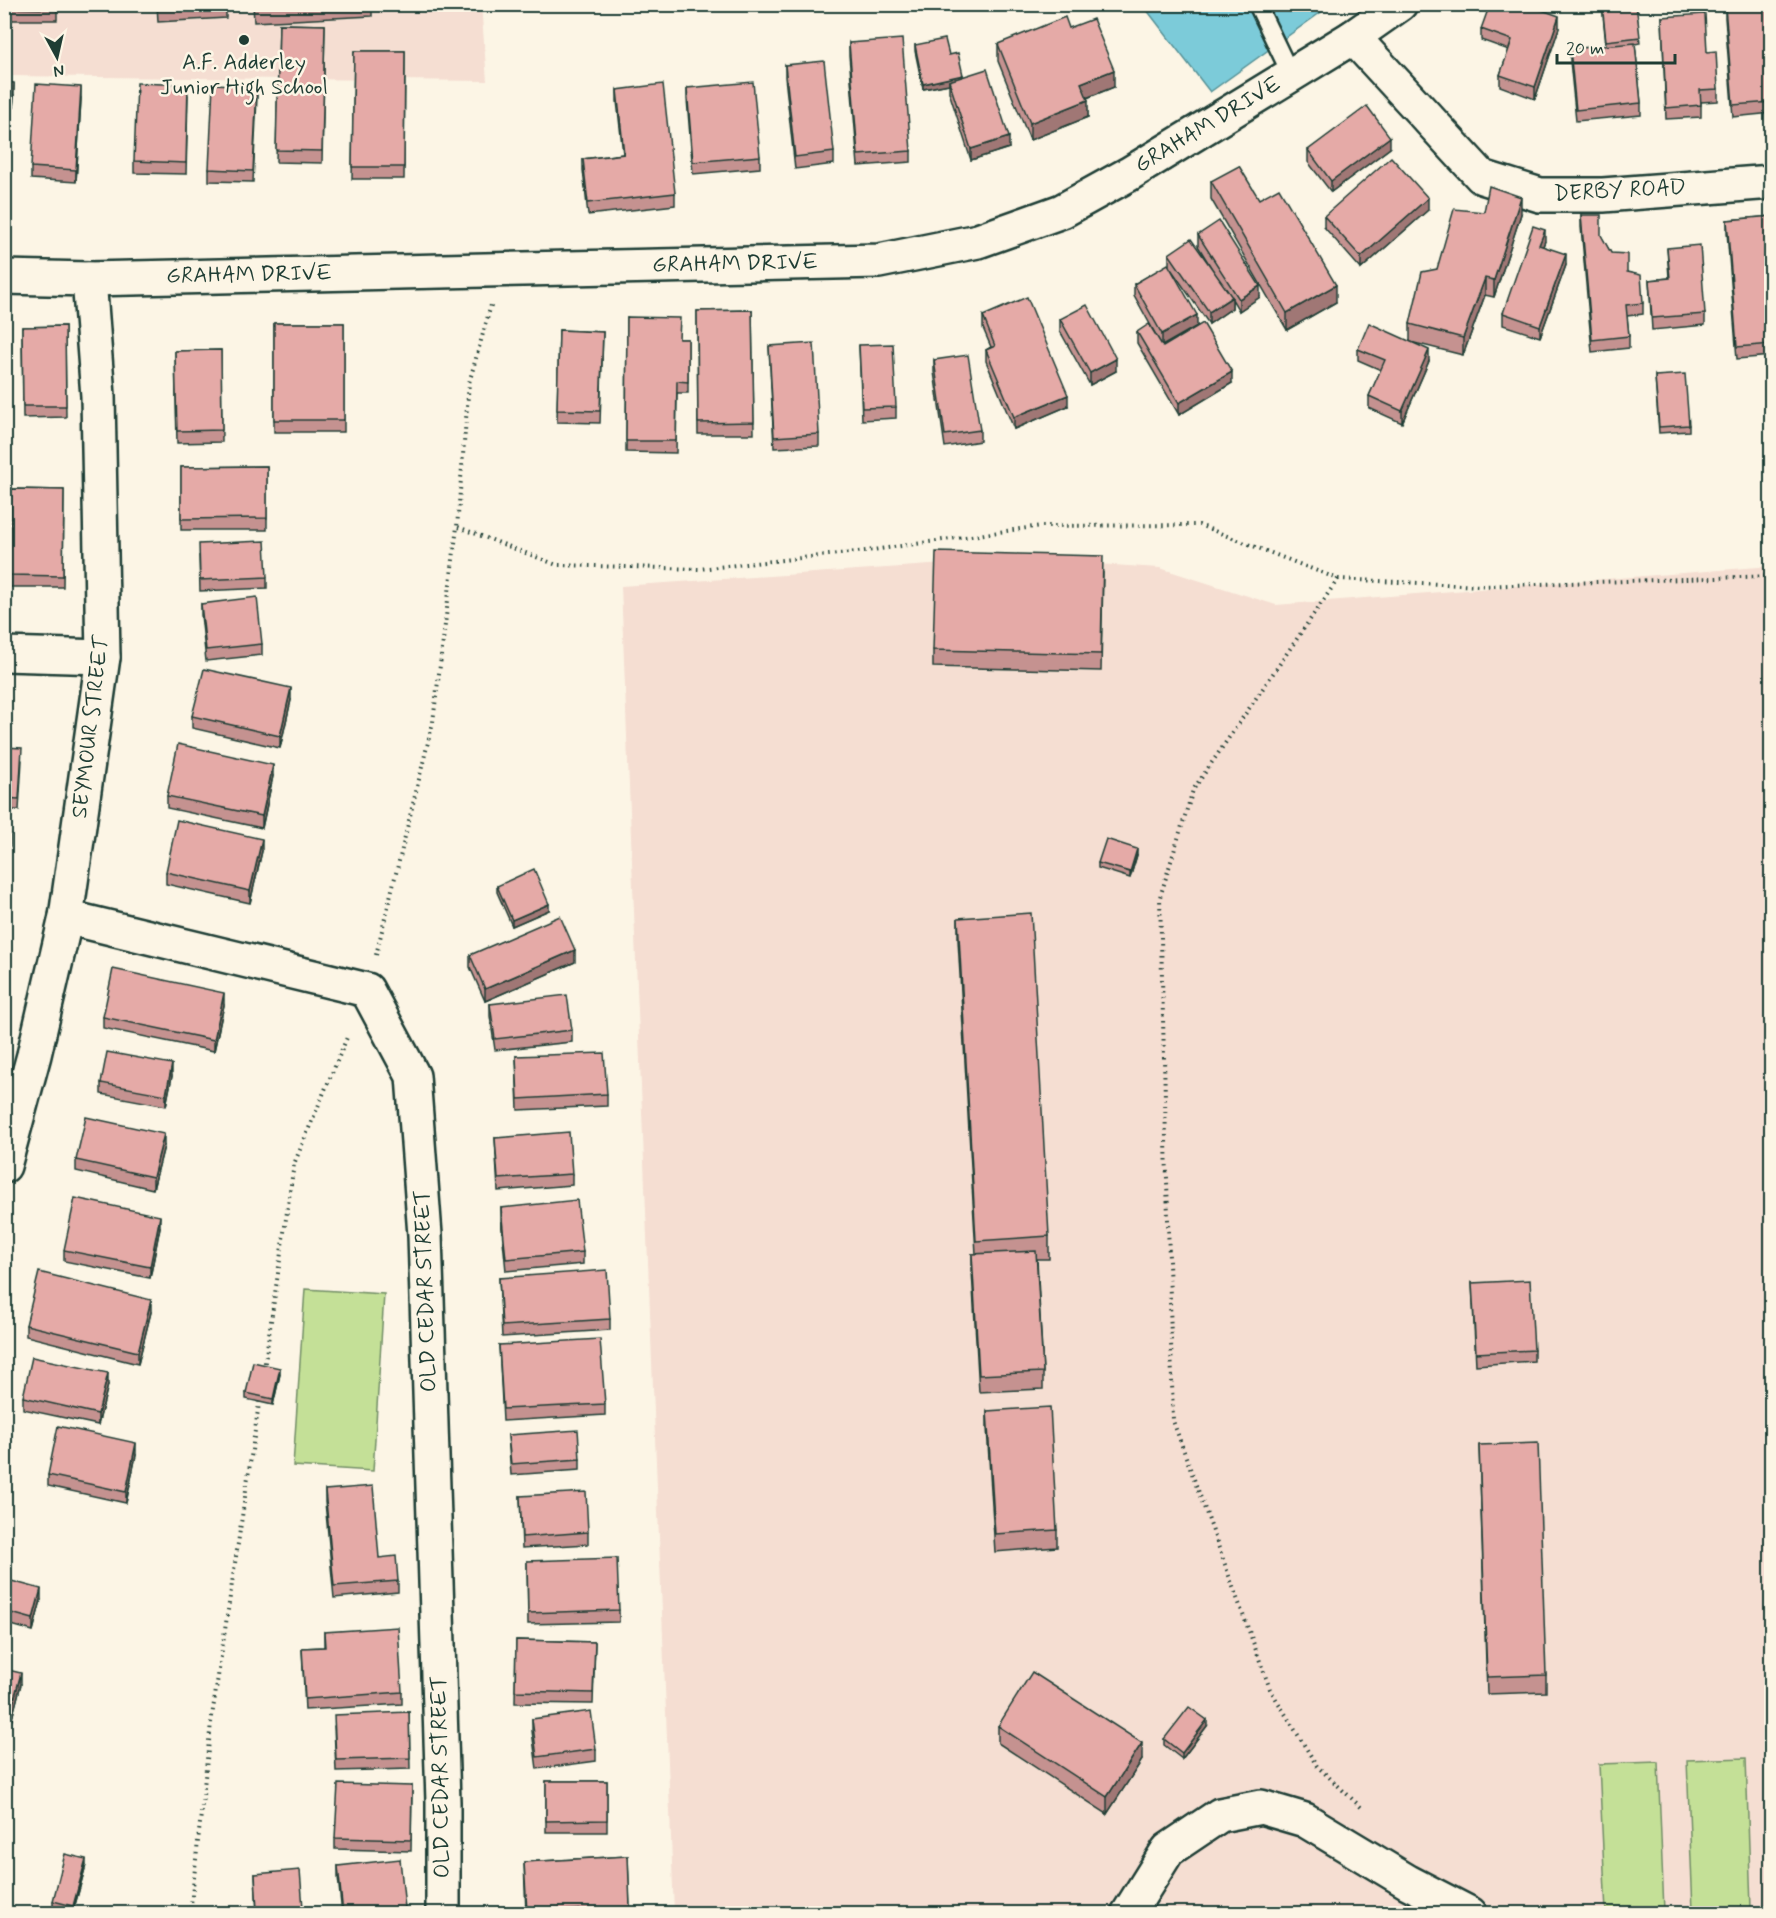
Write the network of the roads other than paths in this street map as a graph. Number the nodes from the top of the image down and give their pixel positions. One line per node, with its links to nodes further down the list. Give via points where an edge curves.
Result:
1 (1257, 4): 4 (lane)
2 (1400, 4): 3 (street, GRAHAM DRIVE)
3 (1353, 37): 4 (street, GRAHAM DRIVE); 5 (street, DERBY ROAD, via 1482,177 1540,195 1603,195)
4 (1291, 75): 7 (street, GRAHAM DRIVE, via 1062,211 978,241 879,261)
5 (1772, 182)
6 (4, 277): 7 (street, GRAHAM DRIVE)
7 (89, 279): 9 (street, SEYMOUR STREET, via 98,396)
8 (4, 654): 9 (street)
9 (103, 657): 10 (street, SEYMOUR STREET)
10 (66, 917): 11 (street, SEYMOUR STREET); 12 (street, OLD CEDAR STREET, via 367,990 413,1076 426,1247)
11 (4, 1166)
12 (443, 1914)
13 (1128, 1914): 14 (street, via 1168,1850 1220,1815 1261,1807 1305,1820)
14 (1470, 1914)

